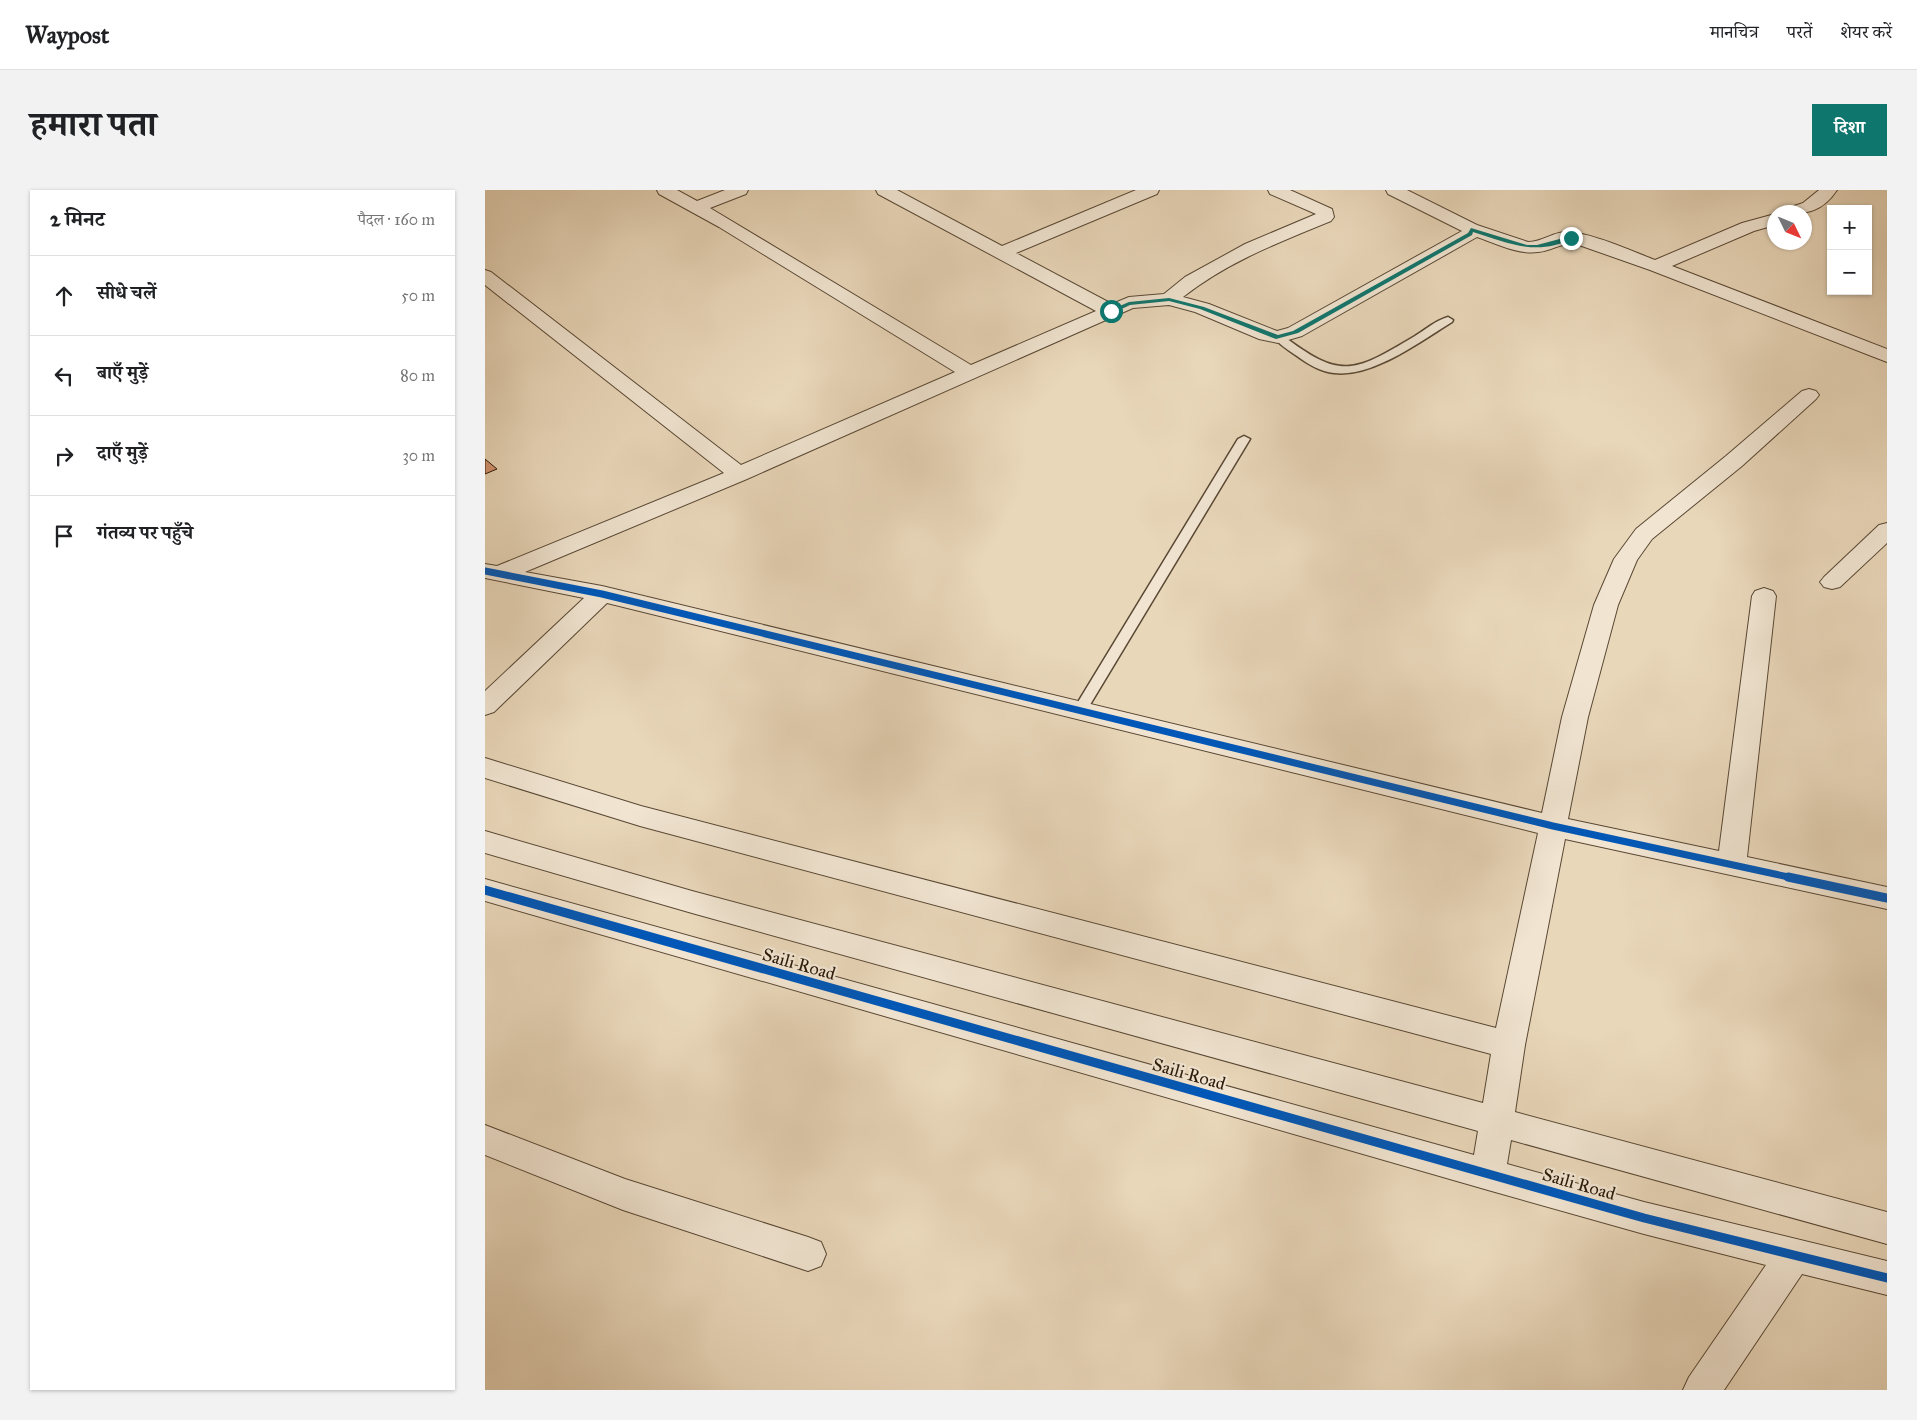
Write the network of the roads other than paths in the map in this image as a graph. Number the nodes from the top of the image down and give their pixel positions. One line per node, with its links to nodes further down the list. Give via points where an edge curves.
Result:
1 (665, 190): 9 (street)
2 (740, 190): 9 (street)
3 (884, 190): 12 (street)
4 (1148, 190): 12 (street)
5 (1276, 190): 15 (street, via 1319,209 1326,213 1325,217 1251,248 1192,281)
6 (1394, 190): 11 (street)
7 (1829, 190): 8 (street)
8 (1811, 205)
9 (696, 207): 20 (street)
10 (1767, 221): 13 (street)
11 (1471, 229): 13 (street, via 1527,247 1571,238); 18 (street, via 1470,234 1337,309 1295,332)
12 (1001, 253): 16 (street)
13 (1656, 266): 19 (street)
14 (485, 276): 23 (street)
15 (1169, 299): 16 (street, via 1129,303); 18 (street)
16 (1111, 311): 20 (street)
17 (1448, 320): 18 (lane, via 1388,354 1345,371 1322,366)
18 (1278, 337)
19 (1887, 356)
20 (971, 372): 23 (street)
21 (1809, 395): 32 (street, via 1644,534 1626,559 1606,605 1575,717)
22 (1244, 439): 30 (lane)
23 (739, 474): 25 (street)
24 (1887, 530): 26 (street)
25 (492, 573): 27 (street)
26 (1832, 582)
27 (602, 594): 29 (street); 30 (street)
28 (1764, 596): 34 (street)
29 (485, 706)
30 (1080, 710): 32 (street)
31 (485, 768): 37 (street, via 640,816)
32 (1553, 826): 34 (street); 37 (street)
33 (485, 842): 38 (street)
34 (1732, 865): 36 (street)
35 (485, 890): 40 (street, Saili Road)
36 (1887, 898)
37 (1509, 1045): 38 (street)
38 (1496, 1123): 40 (street); 41 (street)
39 (485, 1140): 42 (street, via 623,1194)
40 (1488, 1175): 43 (street, Saili Road)
41 (1887, 1228)
42 (808, 1254)
43 (1794, 1255): 44 (street, Saili Road); 45 (street)
44 (1887, 1278)
45 (1702, 1390)

